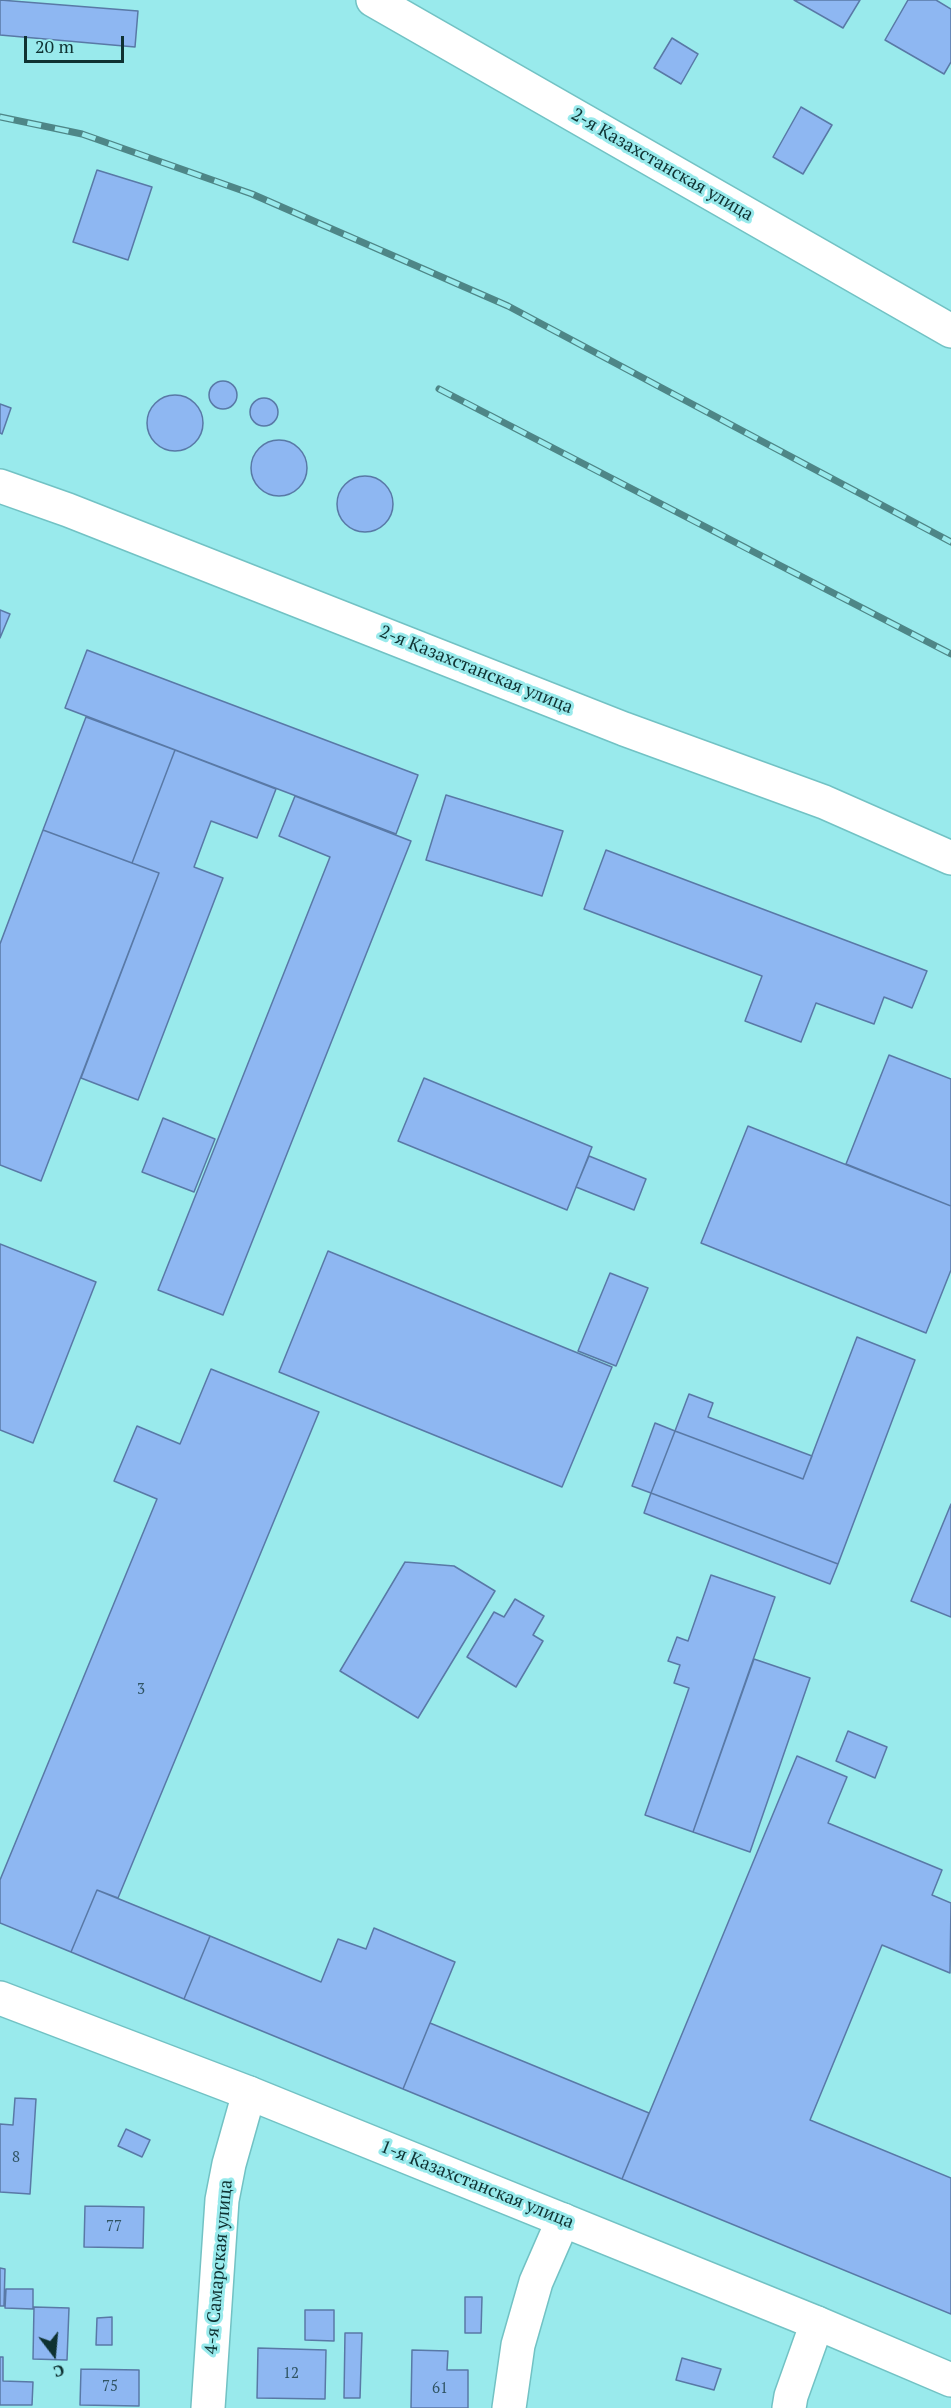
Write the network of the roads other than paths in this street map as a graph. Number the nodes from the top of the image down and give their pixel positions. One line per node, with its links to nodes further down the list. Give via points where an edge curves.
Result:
1 (373, 0): 2 (street, 2-я Казахстанская улица)
2 (951, 331)
3 (0, 486): 4 (street, 2-я Казахстанская улица, via 624,729 824,802)
4 (951, 858)
5 (0, 1998): 6 (street, 1-я Казахстанская улица)
6 (249, 2093): 7 (street, 1-я Казахстанская улица); 10 (street, 4-я Самарская улица, via 222,2200)
7 (563, 2220): 8 (street, 1-я Казахстанская улица); 11 (street, via 536,2282 518,2345)
8 (817, 2324): 9 (street, 1-я Казахстанская улица); 12 (street)
9 (951, 2380)
10 (208, 2408)
11 (508, 2408)
12 (789, 2408)

